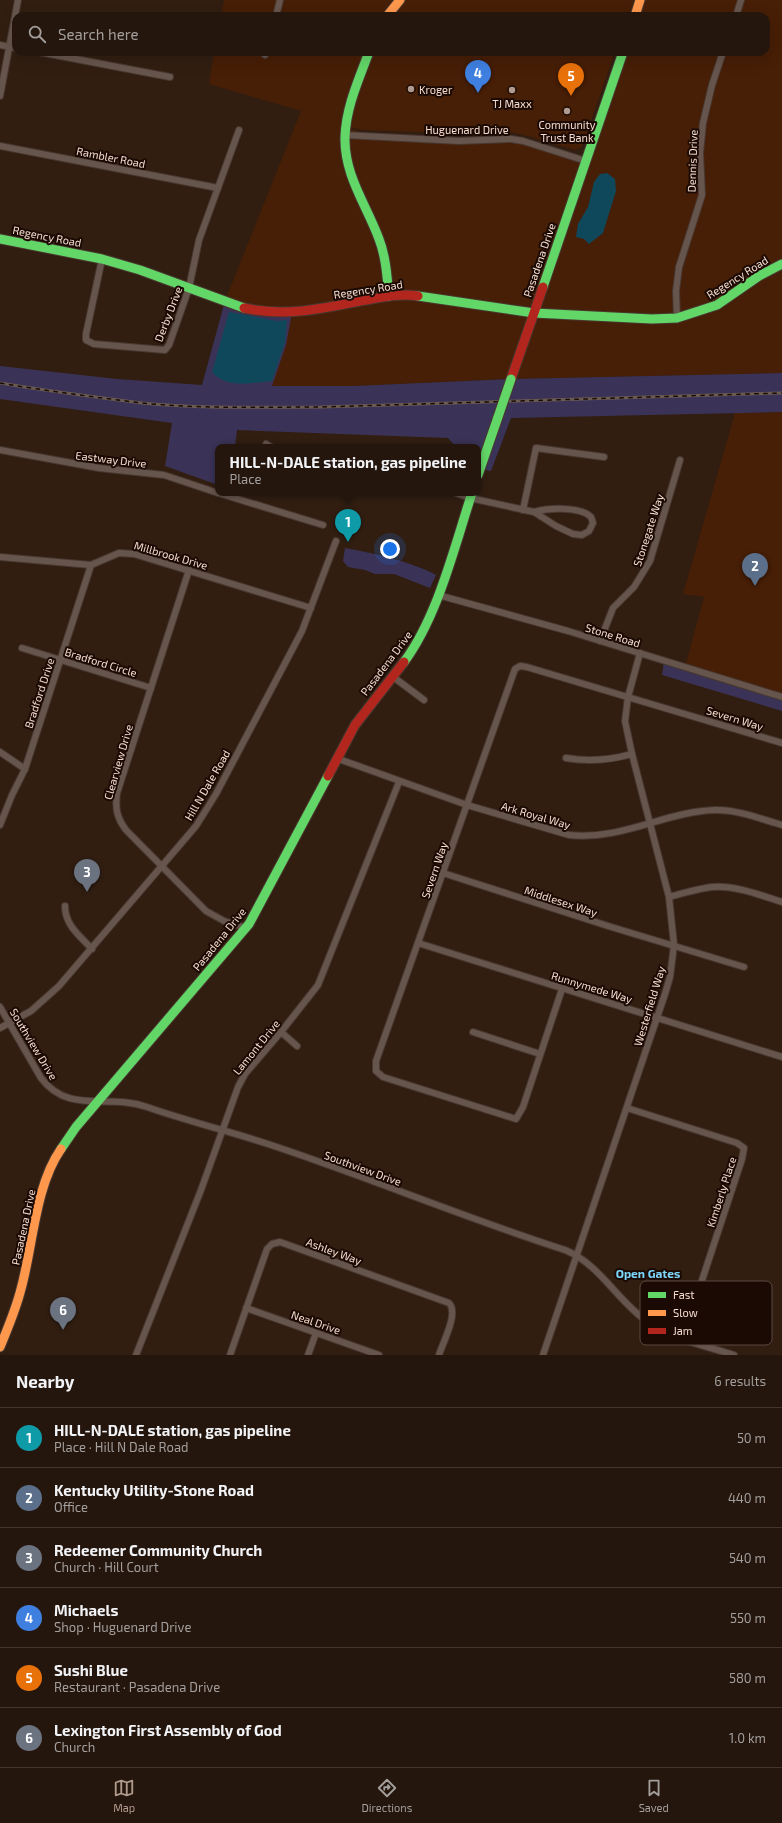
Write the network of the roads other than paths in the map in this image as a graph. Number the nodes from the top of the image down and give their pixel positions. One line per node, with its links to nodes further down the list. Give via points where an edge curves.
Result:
1 (18, 0): 6 (street)
2 (280, 0): 7 (street)
3 (400, 0): 8 (street)
4 (640, 0): 9 (street)
5 (741, 0): 10 (street)
6 (17, 12)
7 (277, 12)
8 (390, 12)
9 (636, 12)
10 (737, 12)
11 (0, 44): 12 (street)
12 (12, 47)
13 (12, 51): 19 (street)
14 (60, 56): 18 (street)
15 (368, 56): 21 (street, via 351,104)
16 (622, 56): 23 (street, Pasadena Drive)
17 (722, 56): 31 (street, Dennis Drive, via 703,123 700,152 702,195 679,267 676,290)
18 (170, 77)
19 (0, 96)
20 (239, 130): 24 (street, Derby Drive)
21 (345, 135): 23 (street, Huguenard Drive, via 459,141 511,139); 29 (street, via 350,174 384,254)
22 (0, 146): 24 (street, Rambler Road)
23 (586, 161): 30 (street, Pasadena Drive)
24 (218, 188): 28 (street, Derby Drive, via 199,240)
25 (0, 239): 26 (street, Regency Road)
26 (102, 259): 28 (street, Regency Road); 28 (street, Derby Drive, via 86,334 86,340 90,343 165,350)
27 (782, 264): 31 (street, Regency Road, via 759,276 717,305)
28 (189, 288): 29 (street, Regency Road, via 244,308 282,313 302,312)
29 (389, 296): 30 (street, Regency Road, via 412,295)
30 (534, 313): 31 (street, Regency Road); 35 (street, Pasadena Drive, bridge)
31 (677, 318)
32 (0, 450): 36 (street, Eastway Drive, via 99,468 164,475)
33 (604, 457): 39 (street, via 536,448)
34 (680, 460): 48 (street, Stonegate Way, via 650,561 634,587 613,608)
35 (481, 466)
36 (215, 492)
37 (228, 496): 41 (street, Eastway Drive)
38 (471, 496): 39 (street); 46 (street, Pasadena Drive)
39 (523, 510): 40 (street)
40 (534, 512): 40 (street, via 545,508 581,511 591,517 593,523 582,535 573,534)
41 (323, 525)
42 (336, 541): 47 (street, Hill N Dale Road)
43 (0, 557): 44 (street, Millbrook Drive)
44 (91, 565): 45 (street, Millbrook Drive, via 126,552); 51 (street, Bradford Drive)
45 (189, 570): 47 (street, Millbrook Drive); 53 (street, Clearview Drive)
46 (438, 595): 48 (street, Stone Road); 52 (street, Pasadena Drive, via 421,637)
47 (312, 608): 68 (street, Hill N Dale Road, via 208,808)
48 (600, 641): 50 (street, Stone Road)
49 (22, 648): 51 (street, Bradford Circle)
50 (640, 654): 54 (street, Stone Road); 55 (street, Westerfield Way)
51 (60, 660): 53 (street, Bradford Circle); 62 (street, Bradford Drive)
52 (392, 676): 56 (street); 60 (street, Pasadena Drive, via 355,725)
53 (151, 688): 68 (street, Clearview Drive, via 117,793 115,808 126,830)
54 (782, 696)
55 (628, 697): 57 (street, Severn Way); 59 (street, Westerfield Way, via 625,721); 64 (street, Severn Way, via 527,666 518,667 513,671)
56 (424, 700)
57 (782, 743)
58 (0, 752): 62 (street)
59 (632, 754): 61 (street, via 603,760); 65 (street, Westerfield Way)
60 (336, 758): 63 (street, Ark Royal Way); 73 (street, Pasadena Drive)
61 (566, 758)
62 (25, 769): 66 (street, Bradford Drive)
63 (399, 782): 64 (street, Ark Royal Way); 83 (street, Lamont Drive, via 322,978)
64 (467, 805): 65 (street, Ark Royal Way, via 556,832 582,837); 69 (street, Severn Way)
65 (650, 824): 67 (street, Ark Royal Way, via 715,810); 70 (street, Westerfield Way)
66 (0, 825)
67 (782, 825)
68 (162, 867): 73 (street, Clearview Drive, via 206,911 224,921); 76 (street, Hill N Dale Road)
69 (443, 873): 74 (street, Severn Way); 75 (street, Middlesex Way)
70 (669, 897): 71 (street, via 720,887); 75 (street, Westerfield Way)
71 (782, 902)
72 (65, 906): 76 (street, via 68,923)
73 (246, 928): 88 (street, Pasadena Drive)
74 (418, 943): 78 (street, Runnymede Way); 86 (street, Severn Way, via 376,1061 375,1068 379,1074 516,1119 523,1107)
75 (674, 945): 77 (street, Middlesex Way); 80 (street, Westerfield Way, via 670,977)
76 (92, 949): 81 (street, Hill N Dale Road, via 45,1000)
77 (744, 967)
78 (562, 989): 80 (street, Runnymede Way); 86 (street, Severn Way)
79 (0, 1007): 81 (street, Southview Drive)
80 (657, 1018): 87 (street, Runnymede Way); 89 (street, Westerfield Way)
81 (10, 1024): 82 (street, Hill N Dale Road); 88 (street, Southview Drive, via 40,1078 53,1092 73,1100)
82 (0, 1028)
83 (282, 1032): 85 (street); 90 (street, Lamont Drive, via 242,1079)
84 (473, 1032): 86 (street)
85 (297, 1046)
86 (540, 1054)
87 (782, 1057)
88 (100, 1100): 90 (street, Southview Drive, via 135,1103); 97 (street, Pasadena Drive, via 63,1144 48,1174 38,1206 22,1290)
89 (627, 1108): 91 (street, Westerfield Way); 92 (street, Kimberly Place, via 737,1143 744,1148)
90 (222, 1131): 91 (street, Southview Drive, via 268,1144); 98 (street, Lamont Drive, via 202,1190)
91 (578, 1255): 94 (street, Southview Drive); 103 (street, Westerfield Way)
92 (702, 1281)
93 (246, 1308): 95 (street, Neal Drive); 99 (street, Ashley Way); 102 (street, Ashley Way, via 267,1249 272,1244 280,1242 449,1303 452,1308 452,1319)
94 (640, 1316)
95 (316, 1333): 100 (street); 101 (street, Neal Drive)
96 (704, 1345): 104 (street, Southview Drive)
97 (0, 1346)
98 (136, 1355)
99 (230, 1355)
100 (308, 1355)
101 (379, 1355)
102 (439, 1355)
103 (544, 1355)
104 (734, 1355)

